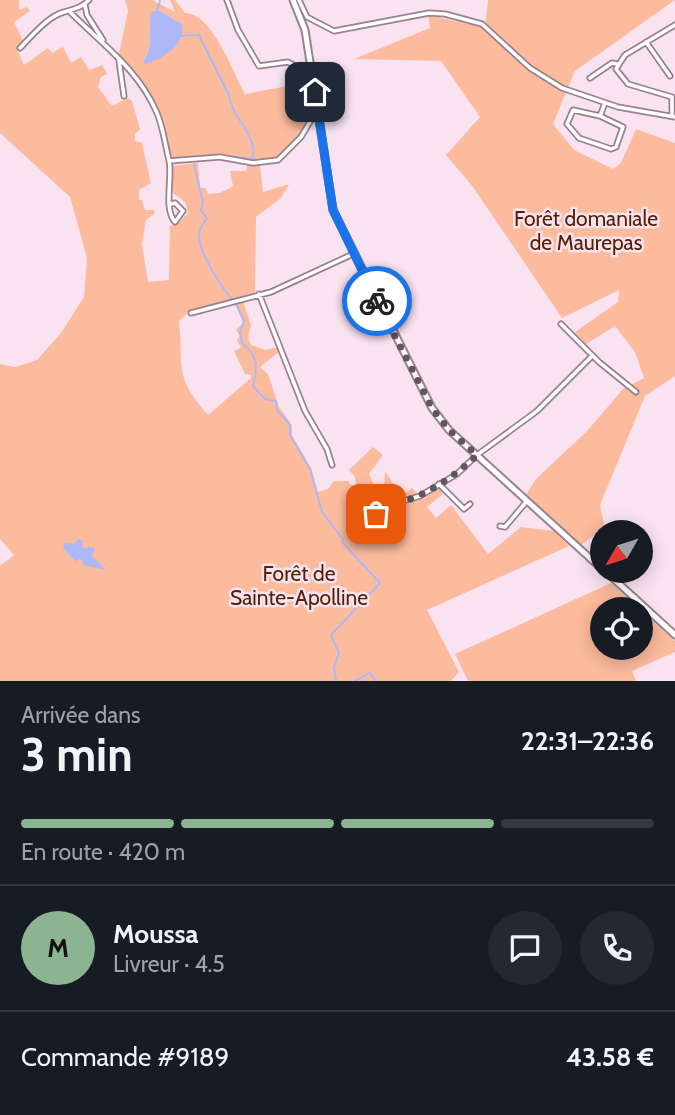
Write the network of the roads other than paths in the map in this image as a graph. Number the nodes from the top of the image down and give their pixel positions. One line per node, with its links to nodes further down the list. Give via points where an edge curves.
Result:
1 (89, 0): 4 (street)
2 (228, 0): 13 (street, via 238,30 260,66 288,62)
3 (296, 0): 12 (street); 18 (street, via 315,24 334,31 429,13 482,24 530,68 562,88)
4 (85, 5): 5 (street); 8 (street)
5 (70, 12): 8 (street); 9 (street, via 63,12)
6 (675, 25): 7 (street)
7 (646, 42): 11 (street); 14 (street)
8 (105, 43): 10 (street)
9 (20, 48)
10 (119, 61): 16 (street); 21 (street, via 145,89 161,123)
11 (617, 64): 15 (street); 17 (street, via 628,84)
12 (311, 66): 13 (street); 23 (street, via 329,198)
13 (303, 69): 21 (street, via 312,113 306,131 278,160 247,162 220,157)
14 (670, 76)
15 (590, 78)
16 (124, 96)
17 (674, 99): 20 (street)
18 (605, 103): 19 (street); 20 (street)
19 (600, 116): 19 (street, via 573,110 567,124 579,138 614,149 624,127)
20 (673, 116)
21 (169, 161): 22 (street)
22 (171, 204): 22 (street, via 172,219 175,222 183,211)
23 (353, 254): 24 (street); 29 (street, via 432,408)
24 (258, 295): 25 (street); 30 (street, via 304,411)
25 (191, 313)
26 (561, 324): 27 (street)
27 (592, 356): 28 (street); 29 (street, via 537,411)
28 (636, 392)
29 (477, 455): 31 (street); 32 (street)
30 (332, 464)
31 (439, 484): 33 (street, via 464,509); 34 (street, via 420,496 389,505)
32 (527, 501): 35 (street, via 505,527); 36 (street)
33 (470, 504)
34 (363, 523)
35 (500, 526)
36 (590, 558)
37 (617, 583): 38 (street)
38 (675, 635)

